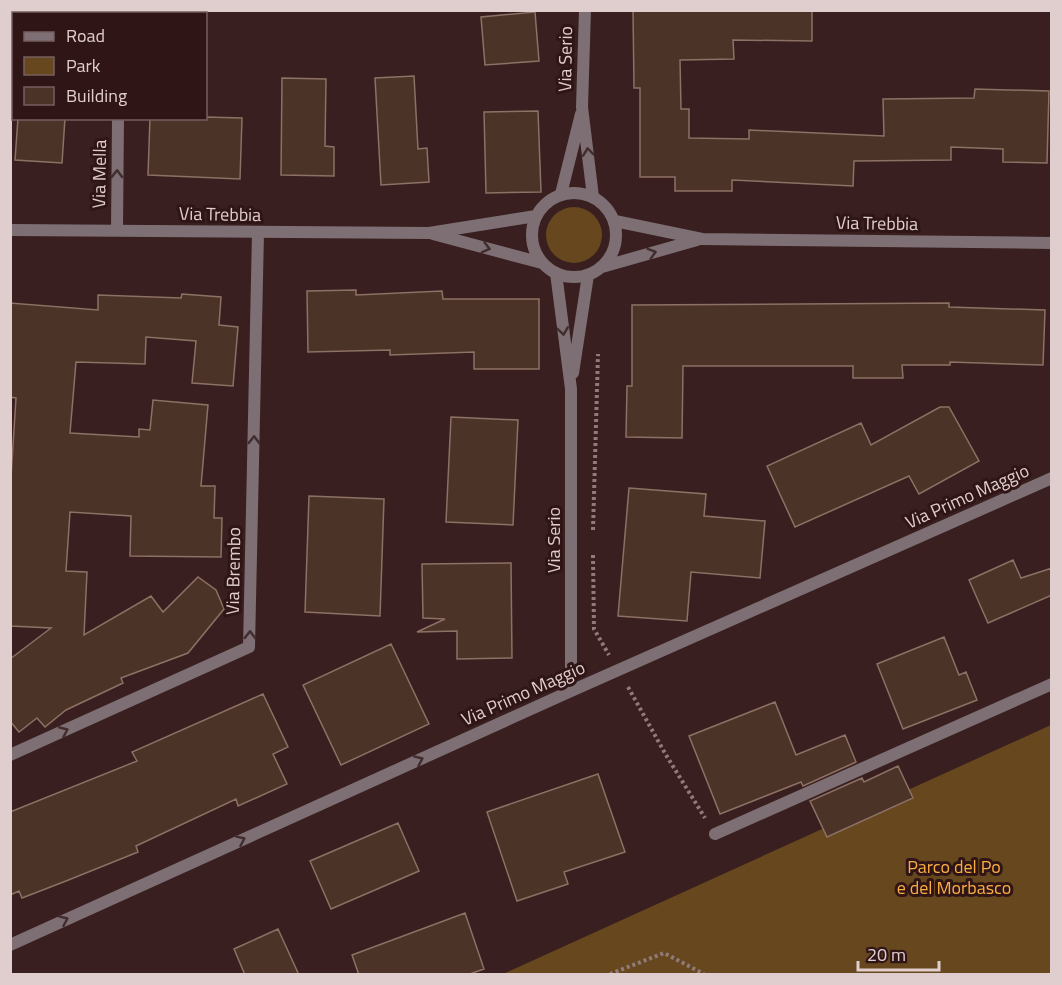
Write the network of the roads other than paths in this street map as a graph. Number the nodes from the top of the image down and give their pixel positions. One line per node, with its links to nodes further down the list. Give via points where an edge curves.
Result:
1 (585, 10): 2 (street, Via Serio)
2 (582, 107): 4 (street, Via Serio); 5 (street, Via Serio, one-way to 2)
3 (118, 120): 8 (street, Via Mella, one-way to 3)
4 (561, 194): 5 (street, via 583,193); 6 (street)
5 (593, 197): 7 (street, via 603,203)
6 (536, 216): 10 (street, Via Trebbia); 14 (street, via 532,240)
7 (615, 221): 12 (street, Via Trebbia); 15 (street, via 616,246)
8 (117, 230): 9 (street, Via Trebbia); 11 (street, Via Trebbia)
9 (10, 231)
10 (429, 232): 11 (street, Via Trebbia); 14 (street, Via Trebbia, one-way to 14)
11 (258, 233): 22 (street, Via Brembo, one-way to 11, via 249,647)
12 (702, 239): 13 (street, Via Trebbia); 15 (street, Via Trebbia, one-way to 12)
13 (1052, 243)
14 (542, 263): 16 (street)
15 (602, 267): 17 (street)
16 (556, 273): 17 (street); 18 (street, Via Serio, one-way to 18)
17 (588, 275): 18 (street, Via Serio)
18 (571, 389): 21 (street, Via Serio)
19 (1052, 478): 21 (street, Via Primo Maggio)
20 (1052, 684): 23 (street)
21 (571, 691): 24 (street, Via Primo Maggio, one-way to 21)
22 (10, 755)
23 (715, 834)
24 (10, 945)

